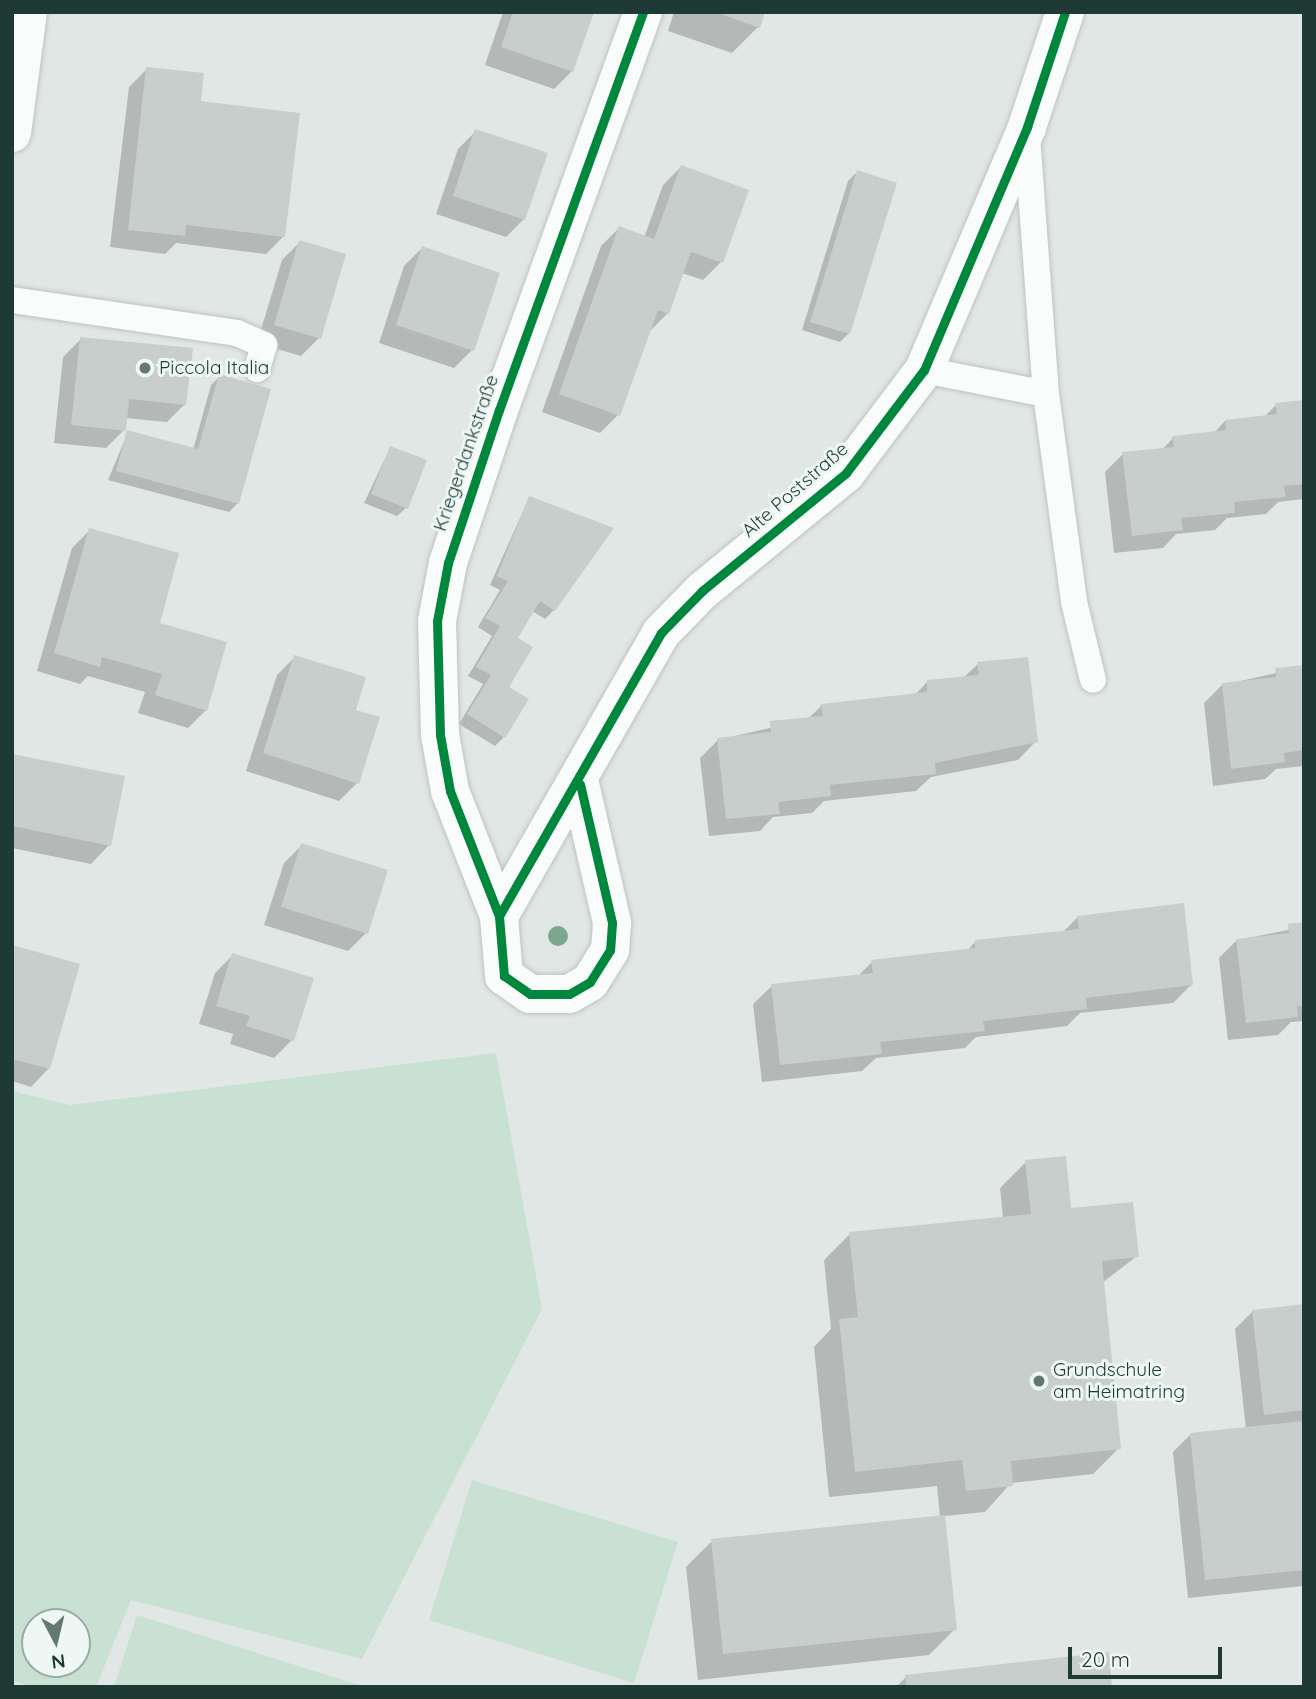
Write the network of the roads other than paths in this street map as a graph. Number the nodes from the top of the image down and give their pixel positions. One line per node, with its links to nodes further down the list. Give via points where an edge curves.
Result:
1 (28, 12): 4 (street)
2 (643, 12): 13 (street, Kriegerdankstraße, via 499,410 448,564 437,621 440,735 450,791)
3 (1065, 12): 5 (street, Alte Poststraße)
4 (18, 51): 6 (street)
5 (1027, 127): 9 (street, Alte Poststraße); 10 (lane, Alte Poststraße)
6 (12, 133)
7 (12, 300): 8 (lane, via 237,333 264,345)
8 (257, 369)
9 (924, 370): 10 (lane); 12 (street, Alte Poststraße, via 846,473 702,591 661,633 618,701)
10 (1046, 394): 11 (lane, Alte Poststraße, via 1074,602)
11 (1093, 680)
12 (580, 784): 13 (street, Alte Poststraße); 13 (street, Kriegerdankstraße, via 612,923 610,950 590,982 569,993 530,994 505,976)
13 (499, 916)

